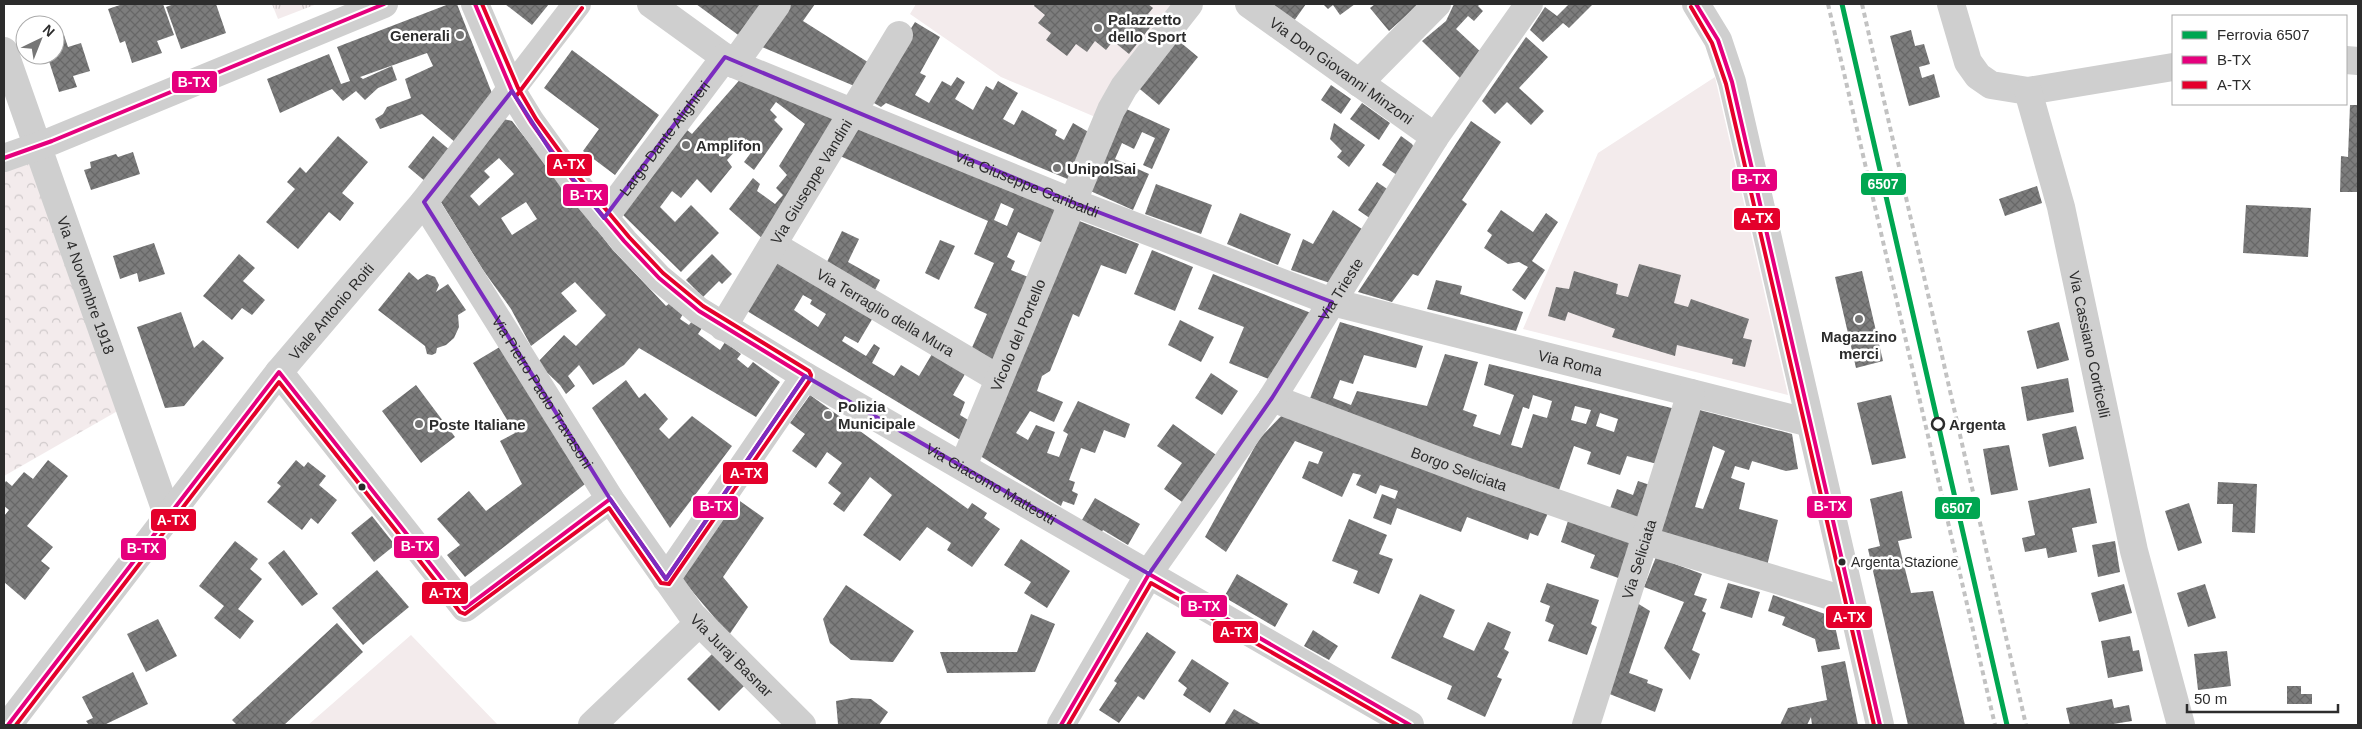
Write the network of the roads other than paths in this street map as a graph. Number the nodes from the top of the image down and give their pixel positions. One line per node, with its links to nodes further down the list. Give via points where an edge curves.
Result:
1 (384, 4): 21 (street)
2 (474, 4): 17 (street, Via Giacomo Matteotti)
3 (578, 4): 17 (street, Viale Antonio Roiti)
4 (651, 4): 14 (street, Via Giuseppe Garibaldi)
5 (778, 4): 14 (street, Largo Dante Alighieri)
6 (1189, 4): 24 (street, Vicolo del Portello, via 1124,87 1110,110)
7 (1249, 4): 16 (street, Via Don Giovanni Minzoni)
8 (1437, 4): 16 (street)
9 (1529, 4): 20 (street, Via Trieste)
10 (1696, 4): 34 (street, via 1718,40 1732,82)
11 (1951, 4): 18 (street, via 1961,42 1973,70 1991,85)
12 (899, 35): 19 (street, Via Giuseppe Vandini)
13 (4, 51): 21 (street, Via 4 Novembre 1918)
14 (730, 60): 19 (street, Via Giuseppe Garibaldi); 25 (street, Largo Dante Alighieri)
15 (2172, 68): 18 (street)
16 (1359, 83): 20 (street, Via Don Giovanni Minzoni)
17 (512, 91): 23 (street, Viale Antonio Roiti); 25 (street, Via Giacomo Matteotti, via 550,150)
18 (2028, 91): 50 (street, Via Cassiano Corticelli, via 2061,207 2134,551)
19 (854, 113): 24 (street, Via Giuseppe Garibaldi); 26 (street, Via Giuseppe Vandini)
20 (1435, 137): 27 (street, Via Trieste)
21 (38, 146): 22 (street); 37 (street, Via 4 Novembre 1918)
22 (4, 158)
23 (424, 202): 29 (street, Viale Antonio Roiti); 36 (street, Via Pietro Paolo Travasoni)
24 (1072, 202): 27 (street, Via Giuseppe Garibaldi); 31 (street, Vicolo del Portello)
25 (604, 218): 28 (street, Via Giacomo Matteotti, via 659,278)
26 (773, 246): 28 (street, Via Giuseppe Vandini); 31 (street, Via Terraglio della Mura)
27 (1332, 302): 32 (street, Via Roma); 33 (street, Via Trieste)
28 (723, 327): 30 (street, Via Giacomo Matteotti)
29 (279, 372): 36 (street, via 465,608); 37 (street, Viale Antonio Roiti)
30 (805, 376): 35 (street, Via Giacomo Matteotti); 40 (street)
31 (999, 378): 35 (street, Vicolo del Portello)
32 (1691, 394): 34 (street, Via Roma); 38 (street, Via Seliciata)
33 (1272, 398): 38 (street, Borgo Seliciata); 39 (street, Via Trieste)
34 (1810, 423): 41 (street)
35 (963, 466): 39 (street, Via Giacomo Matteotti)
36 (610, 499): 40 (street, Via Pietro Paolo Travasoni)
37 (168, 518): 43 (street, Viale Antonio Roiti)
38 (1647, 538): 41 (street, Borgo Seliciata); 48 (street, Via Seliciata)
39 (1149, 574): 46 (street, Via Trieste); 47 (street, Via Giacomo Matteotti)
40 (666, 579): 42 (street, Via Juraj Basnar)
41 (1851, 602): 49 (street)
42 (700, 623): 44 (street); 45 (street, Via Juraj Basnar)
43 (8, 725)
44 (592, 725)
45 (802, 725)
46 (1061, 725)
47 (1410, 725)
48 (1586, 725)
49 (1880, 725)
50 (2181, 725)

